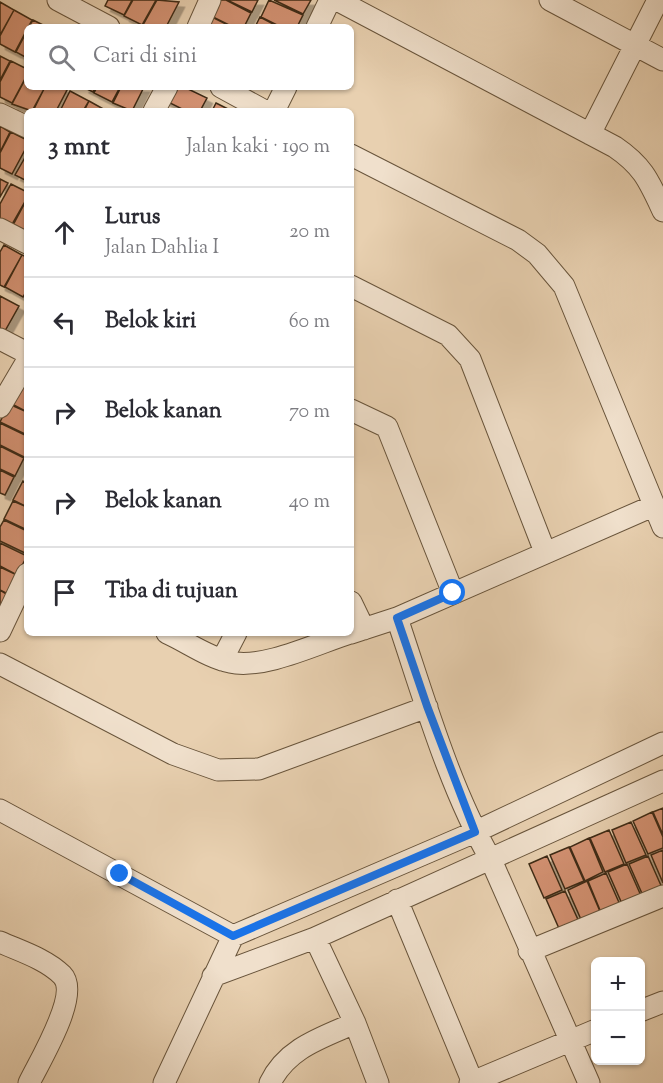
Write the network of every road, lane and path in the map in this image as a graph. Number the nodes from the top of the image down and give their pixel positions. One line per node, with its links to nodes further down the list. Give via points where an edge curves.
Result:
1 (58, 0): 7 (street)
2 (210, 0): 8 (street)
3 (330, 0): 9 (street)
4 (337, 0): 20 (street)
5 (550, 0): 10 (street)
6 (658, 0): 10 (street)
7 (103, 24)
8 (199, 24)
9 (318, 24)
10 (635, 44): 11 (street); 20 (street)
11 (663, 60)
12 (165, 90): 15 (street)
13 (226, 90): 16 (street)
14 (284, 90): 17 (street)
15 (156, 108)
16 (260, 108)
17 (276, 108)
18 (0, 114): 19 (street)
19 (24, 126)
20 (590, 134): 22 (street, via 633,159 647,174)
21 (354, 157): 31 (street, via 518,240 552,270 564,286)
22 (663, 211)
23 (0, 229): 24 (street)
24 (24, 241)
25 (354, 288): 32 (street, via 448,335 470,358)
26 (0, 339): 27 (street)
27 (24, 351)
28 (24, 366): 29 (street)
29 (0, 407)
30 (354, 413): 34 (street, via 387,427)
31 (660, 520): 32 (street)
32 (545, 552): 34 (street)
33 (24, 580): 36 (street)
34 (453, 593): 35 (street)
35 (397, 618): 37 (street); 43 (street)
36 (0, 632)
37 (355, 632)
38 (173, 636): 41 (street)
39 (234, 636): 41 (street)
40 (342, 636): 41 (street, via 258,662)
41 (222, 660)
42 (0, 663): 43 (street, via 173,754 218,770 259,769)
43 (427, 706): 47 (street)
44 (663, 743): 47 (street)
45 (663, 781): 48 (street)
46 (0, 810): 51 (street)
47 (475, 832): 48 (street); 51 (street)
48 (490, 860): 50 (street); 54 (street)
49 (663, 896): 54 (street)
50 (397, 900): 52 (street); 61 (street)
51 (233, 936): 55 (street)
52 (315, 938): 55 (street); 58 (street)
53 (0, 942): 62 (street, via 45,963 63,976 68,985 66,1005)
54 (529, 951): 60 (street)
55 (213, 976): 63 (street)
56 (663, 1002): 57 (street)
57 (645, 1009)
58 (355, 1023): 64 (street, via 295,1050 277,1068); 65 (street)
59 (591, 1032): 60 (street)
60 (570, 1040): 61 (street); 66 (street)
61 (472, 1082)
62 (29, 1083)
63 (164, 1083)
64 (270, 1083)
65 (378, 1083)
66 (589, 1083)

